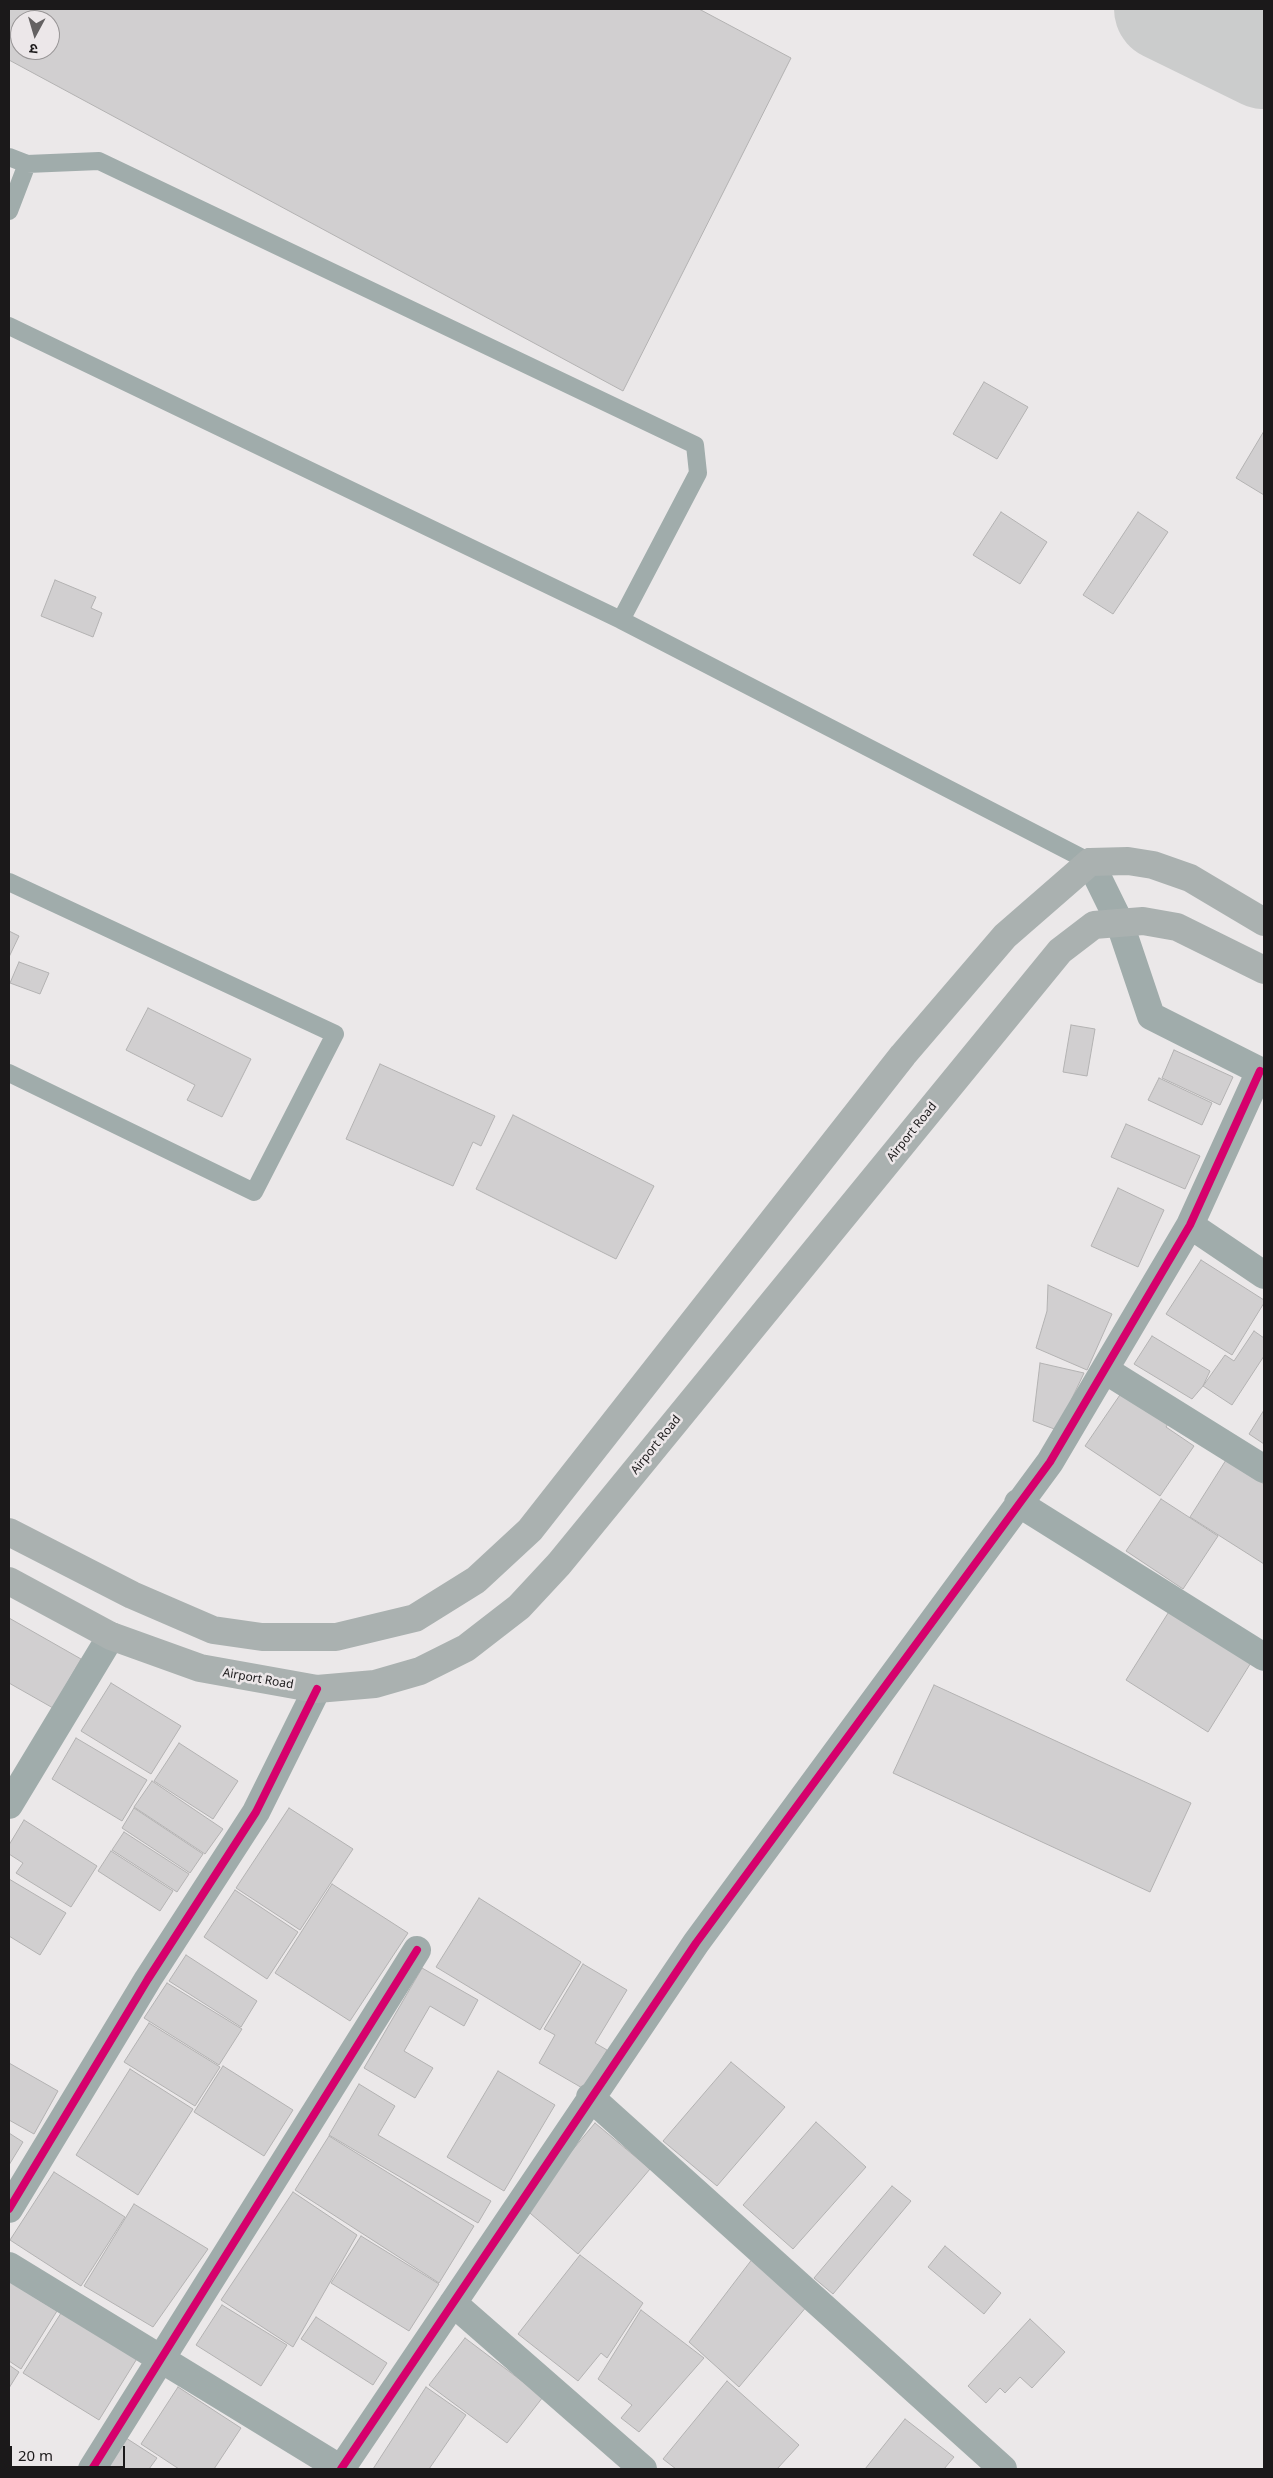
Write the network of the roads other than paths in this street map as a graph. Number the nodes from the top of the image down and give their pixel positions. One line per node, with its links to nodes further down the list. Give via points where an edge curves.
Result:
1 (9, 157): 2 (lane)
2 (27, 164): 3 (lane); 5 (lane, via 99,160 695,445 698,473)
3 (9, 211)
4 (9, 326): 5 (lane)
5 (621, 620): 6 (lane)
6 (1090, 862): 8 (street); 9 (main road, via 1128,861 1153,865 1190,878); 18 (main road, via 1005,936 903,1055 530,1530 476,1580 415,1618 336,1637 262,1637 213,1630 132,1595)
7 (9, 882): 12 (lane, via 335,1034 254,1192)
8 (1118, 921): 10 (main road, Airport Road, via 1143,921 1177,927); 11 (street, via 1151,1016); 22 (main road, Airport Road, via 1094,925 1060,951 559,1564 519,1607 466,1648 420,1671 375,1684)
9 (1264, 922)
10 (1264, 970)
11 (1262, 1072): 13 (street)
12 (9, 1073)
13 (1190, 1225): 14 (street); 15 (street)
14 (1264, 1275)
15 (1105, 1370): 16 (street); 17 (street, via 1050,1462)
16 (1264, 1469)
17 (1018, 1503): 21 (street); 25 (street, via 696,1943)
18 (9, 1532)
19 (9, 1581): 20 (main road, Airport Road)
20 (112, 1636): 22 (main road, Airport Road, via 200,1668); 23 (street)
21 (1264, 1657)
22 (317, 1689): 26 (street, via 256,1812 148,1979)
23 (9, 1805)
24 (417, 1950): 29 (street)
25 (590, 2097): 28 (street); 33 (street)
26 (9, 2209)
27 (9, 2266): 29 (street)
28 (453, 2303): 31 (street); 32 (street)
29 (160, 2360): 30 (street); 31 (street)
30 (92, 2469)
31 (341, 2469)
32 (643, 2469)
33 (1003, 2469)

